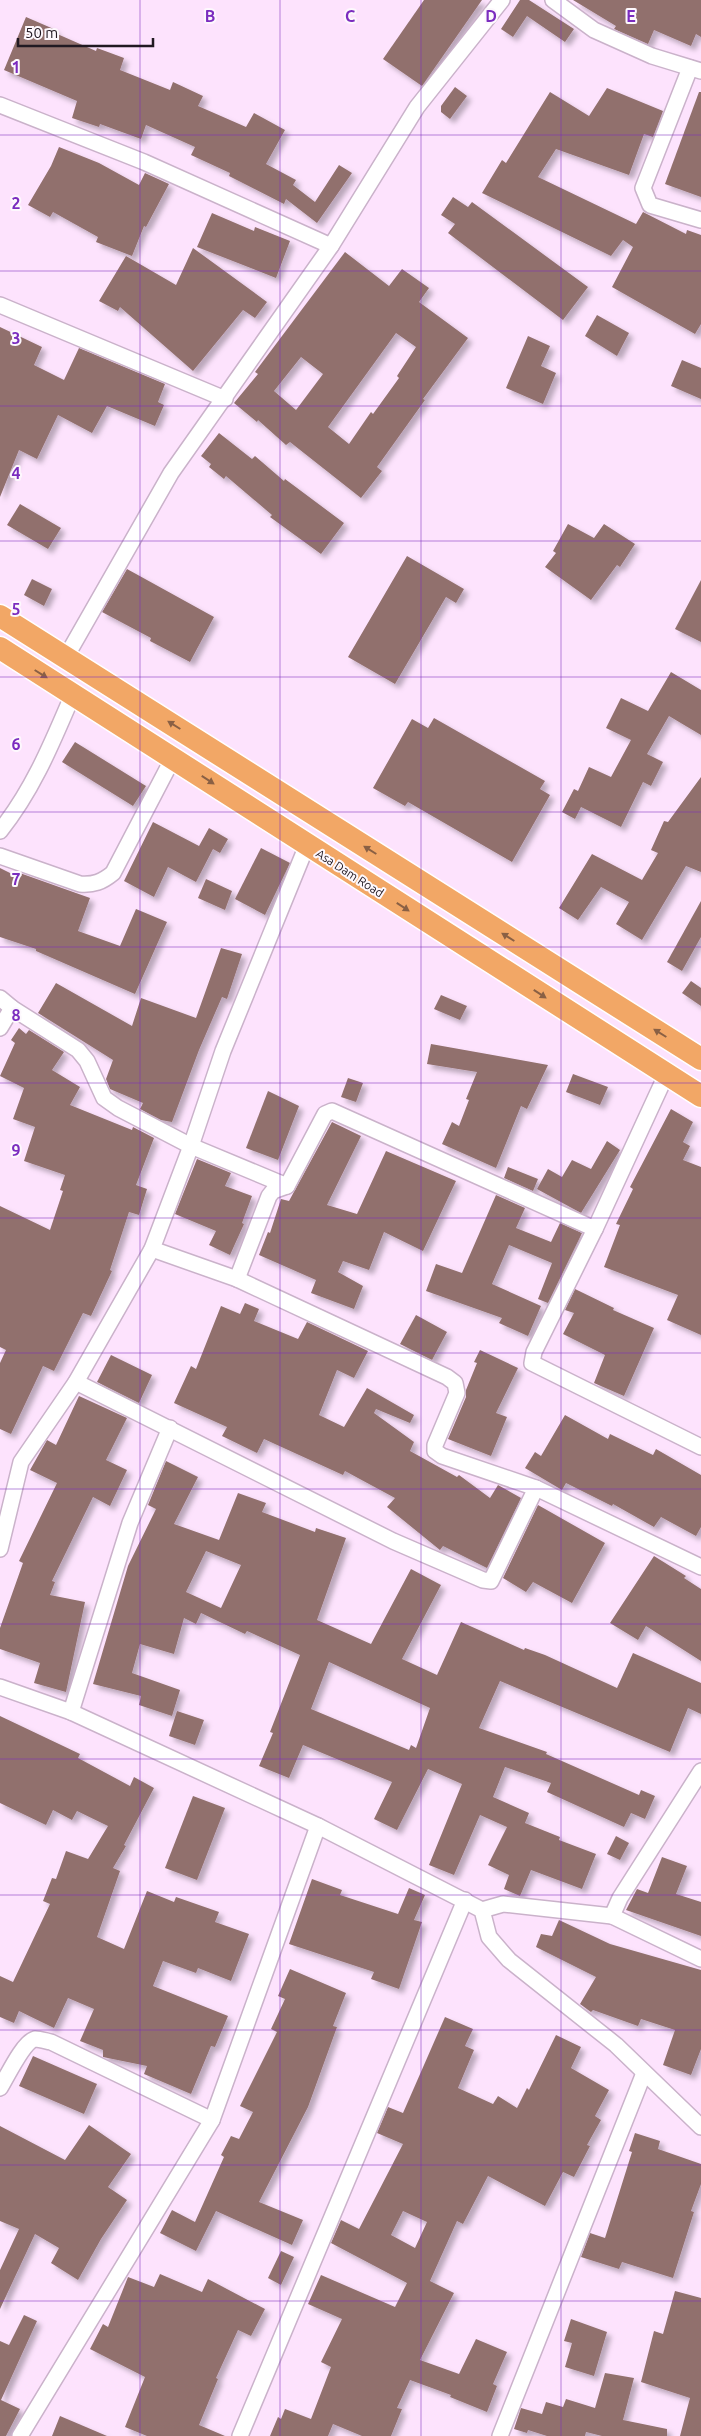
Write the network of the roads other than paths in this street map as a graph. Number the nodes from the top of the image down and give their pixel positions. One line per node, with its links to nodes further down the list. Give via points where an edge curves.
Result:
1 (502, 0): 6 (street, via 418,106)
2 (553, 0): 3 (street, via 594,30 652,56)
3 (696, 69): 5 (street, via 642,188 650,205)
4 (0, 105): 6 (street, via 144,162)
5 (701, 220)
6 (331, 246): 8 (street)
7 (0, 305): 8 (street)
8 (225, 400): 11 (street, via 171,473)
9 (0, 616): 11 (main road)
10 (0, 648): 12 (main road, Asa Dam Road, one-way to 12)
11 (66, 657): 20 (main road, one-way to 11)
12 (73, 694): 13 (main road, Asa Dam Road); 14 (street, via 38,773 22,802)
13 (173, 758): 15 (main road, Asa Dam Road, one-way to 15); 16 (street, via 113,873 103,882 80,884)
14 (0, 831)
15 (307, 845): 21 (main road, Asa Dam Road, one-way to 21); 23 (street, via 223,1051)
16 (0, 856)
17 (0, 998): 18 (street)
18 (12, 1008): 19 (street); 23 (street, via 78,1050 87,1061 104,1098)
19 (0, 1028)
20 (701, 1059)
21 (666, 1075): 22 (main road, Asa Dam Road); 25 (street)
22 (701, 1096)
23 (191, 1146): 24 (street); 26 (street)
24 (287, 1186): 25 (street, via 324,1114 332,1111); 27 (street, via 269,1196)
25 (595, 1229): 30 (street, via 532,1362)
26 (152, 1250): 27 (street); 28 (street)
27 (237, 1279): 31 (street, via 447,1377 455,1383 457,1393 435,1451)
28 (76, 1382): 29 (street); 32 (street, via 21,1462)
29 (170, 1428): 31 (street, via 393,1541 483,1580 491,1580); 35 (street, via 130,1523)
30 (701, 1447)
31 (536, 1488): 33 (street)
32 (0, 1549)
33 (701, 1567)
34 (0, 1686): 35 (street)
35 (71, 1712): 37 (street)
36 (701, 1771): 40 (street, via 620,1898)
37 (318, 1826): 38 (street); 44 (street)
38 (465, 1900): 39 (street); 47 (street)
39 (482, 1910): 40 (street, via 503,1904); 42 (street, via 489,1937 509,1960 616,2045)
40 (612, 1916): 41 (street)
41 (701, 1959)
42 (644, 2073): 45 (street); 48 (street)
43 (0, 2088): 44 (street, via 24,2048 36,2039 51,2042)
44 (212, 2120): 46 (street)
45 (701, 2127)
46 (20, 2436)
47 (240, 2436)
48 (500, 2436)

